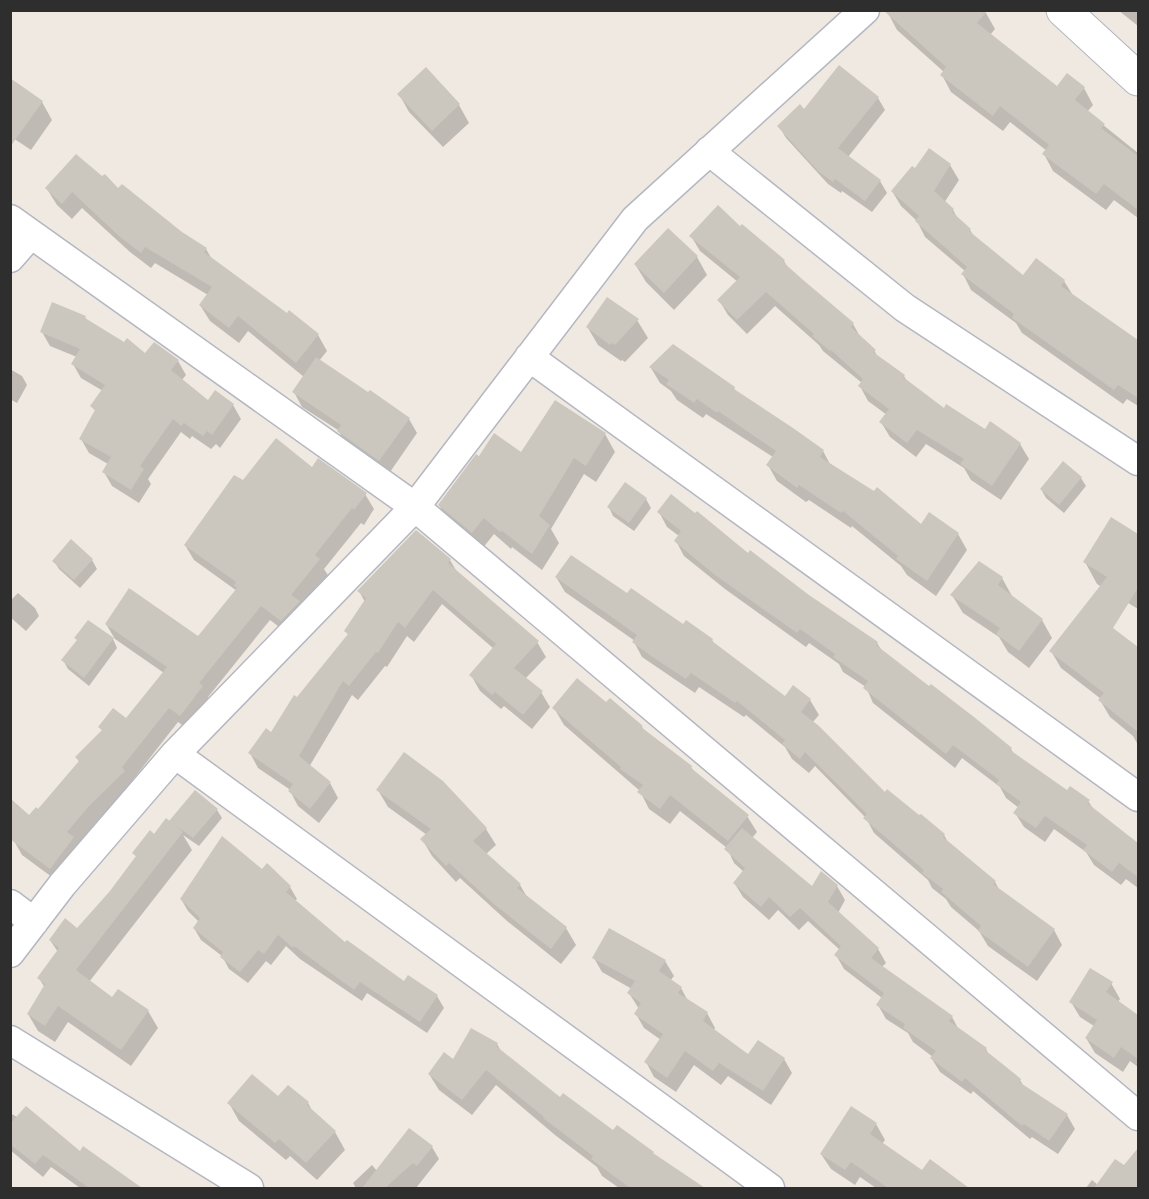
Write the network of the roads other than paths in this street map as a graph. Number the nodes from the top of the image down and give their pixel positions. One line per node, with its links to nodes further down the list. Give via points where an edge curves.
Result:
1 (865, 10): 4 (street)
2 (1063, 10): 3 (street)
3 (1138, 79)
4 (709, 151): 7 (street, via 635,219); 8 (street, via 904,308)
5 (21, 227): 6 (street); 9 (street)
6 (10, 258)
7 (529, 357): 9 (street); 11 (street)
8 (1138, 461)
9 (415, 507): 10 (street); 16 (street)
10 (175, 754): 13 (street); 18 (street)
11 (1138, 797)
12 (10, 904): 13 (street)
13 (34, 922): 14 (street)
14 (10, 953)
15 (10, 1040): 17 (street)
16 (1138, 1116)
17 (249, 1188)
18 (770, 1188)

